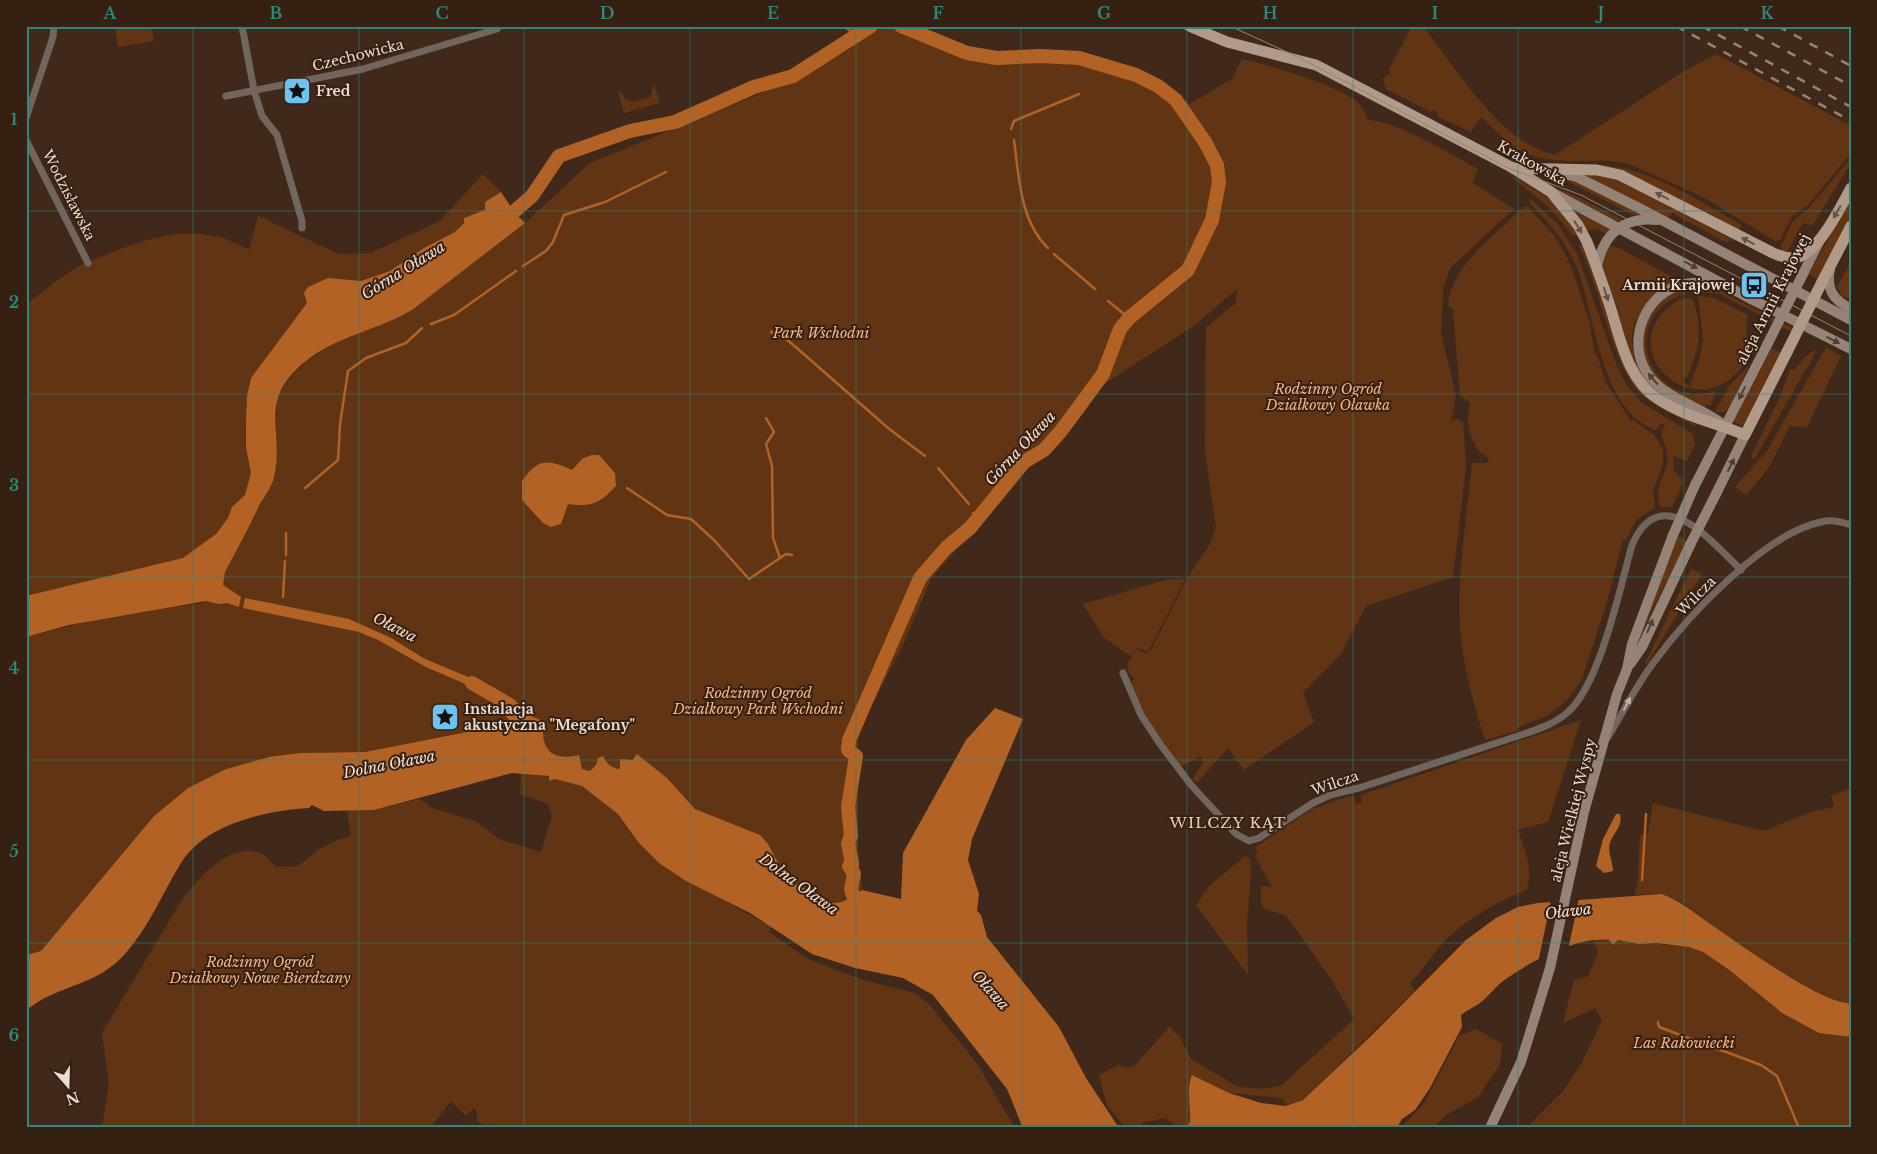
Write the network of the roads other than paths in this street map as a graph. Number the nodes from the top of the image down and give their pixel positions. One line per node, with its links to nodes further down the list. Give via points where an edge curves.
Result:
1 (54, 26): 7 (street)
2 (242, 26): 5 (street)
3 (499, 26): 5 (street, Czechowicka, via 496,30 364,69)
4 (1189, 26): 9 (main road, Krakowska, via 1227,42 1316,65)
5 (254, 90): 6 (street, Czechowicka); 16 (street, via 262,116 277,135)
6 (226, 96)
7 (26, 118)
8 (26, 140): 18 (street, Wodzisławska)
9 (1513, 168): 10 (main road); 12 (main road, Krakowska)
10 (1541, 168): 13 (main road, Krakowska, via 1577,177); 17 (main road, one-way to 10, via 1807,252 1793,258 1773,253 1612,173)
11 (1851, 188): 17 (main road, aleja Armii Krajowej, one-way to 17)
12 (1551, 192): 15 (main road, Krakowska); 19 (main road, one-way to 19, via 1580,228)
13 (1660, 220): 15 (main road, via 1635,220); 23 (main road, Krakowska)
14 (1851, 226): 20 (main road)
15 (1618, 227): 19 (main road, via 1603,246); 21 (main road, Krakowska, one-way to 21)
16 (302, 228)
17 (1822, 237): 25 (main road, aleja Armii Krajowej, one-way to 25, bridge)
18 (88, 263)
19 (1597, 267): 25 (main road, one-way to 25, via 1628,361 1639,381 1656,398 1684,413)
20 (1825, 284): 22 (main road, via 1835,300); 26 (main road, bridge)
21 (1727, 285): 24 (main road, Krakowska, one-way to 24); 25 (main road, one-way to 21, via 1655,383 1643,365 1638,344 1639,329 1647,310 1668,290 1689,283)
22 (1851, 309)
23 (1851, 320)
24 (1851, 349)
25 (1725, 426): 26 (main road); 29 (main road, aleja Wielkiej Wyspy, bridge, via 1673,535 1632,644)
26 (1745, 435): 29 (main road, aleja Wielkiej Wyspy, one-way to 26, bridge, via 1642,647)
27 (1851, 525): 28 (street, Wilcza, via 1829,520 1804,528 1776,543)
28 (1741, 570): 30 (street, Wilcza, via 1682,519 1665,515 1648,521 1642,525 1632,545 1588,688 1567,713 1524,734 1330,796 1249,841 1236,834 1176,767 1147,725); 31 (street, Wilcza, one-way to 28, via 1654,661 1690,618)
29 (1627, 669): 31 (main road, aleja Wielkiej Wyspy)
30 (1123, 673)
31 (1603, 746): 32 (main road, aleja Wielkiej Wyspy, via 1584,812 1550,968 1520,1062)
32 (1490, 1128)

